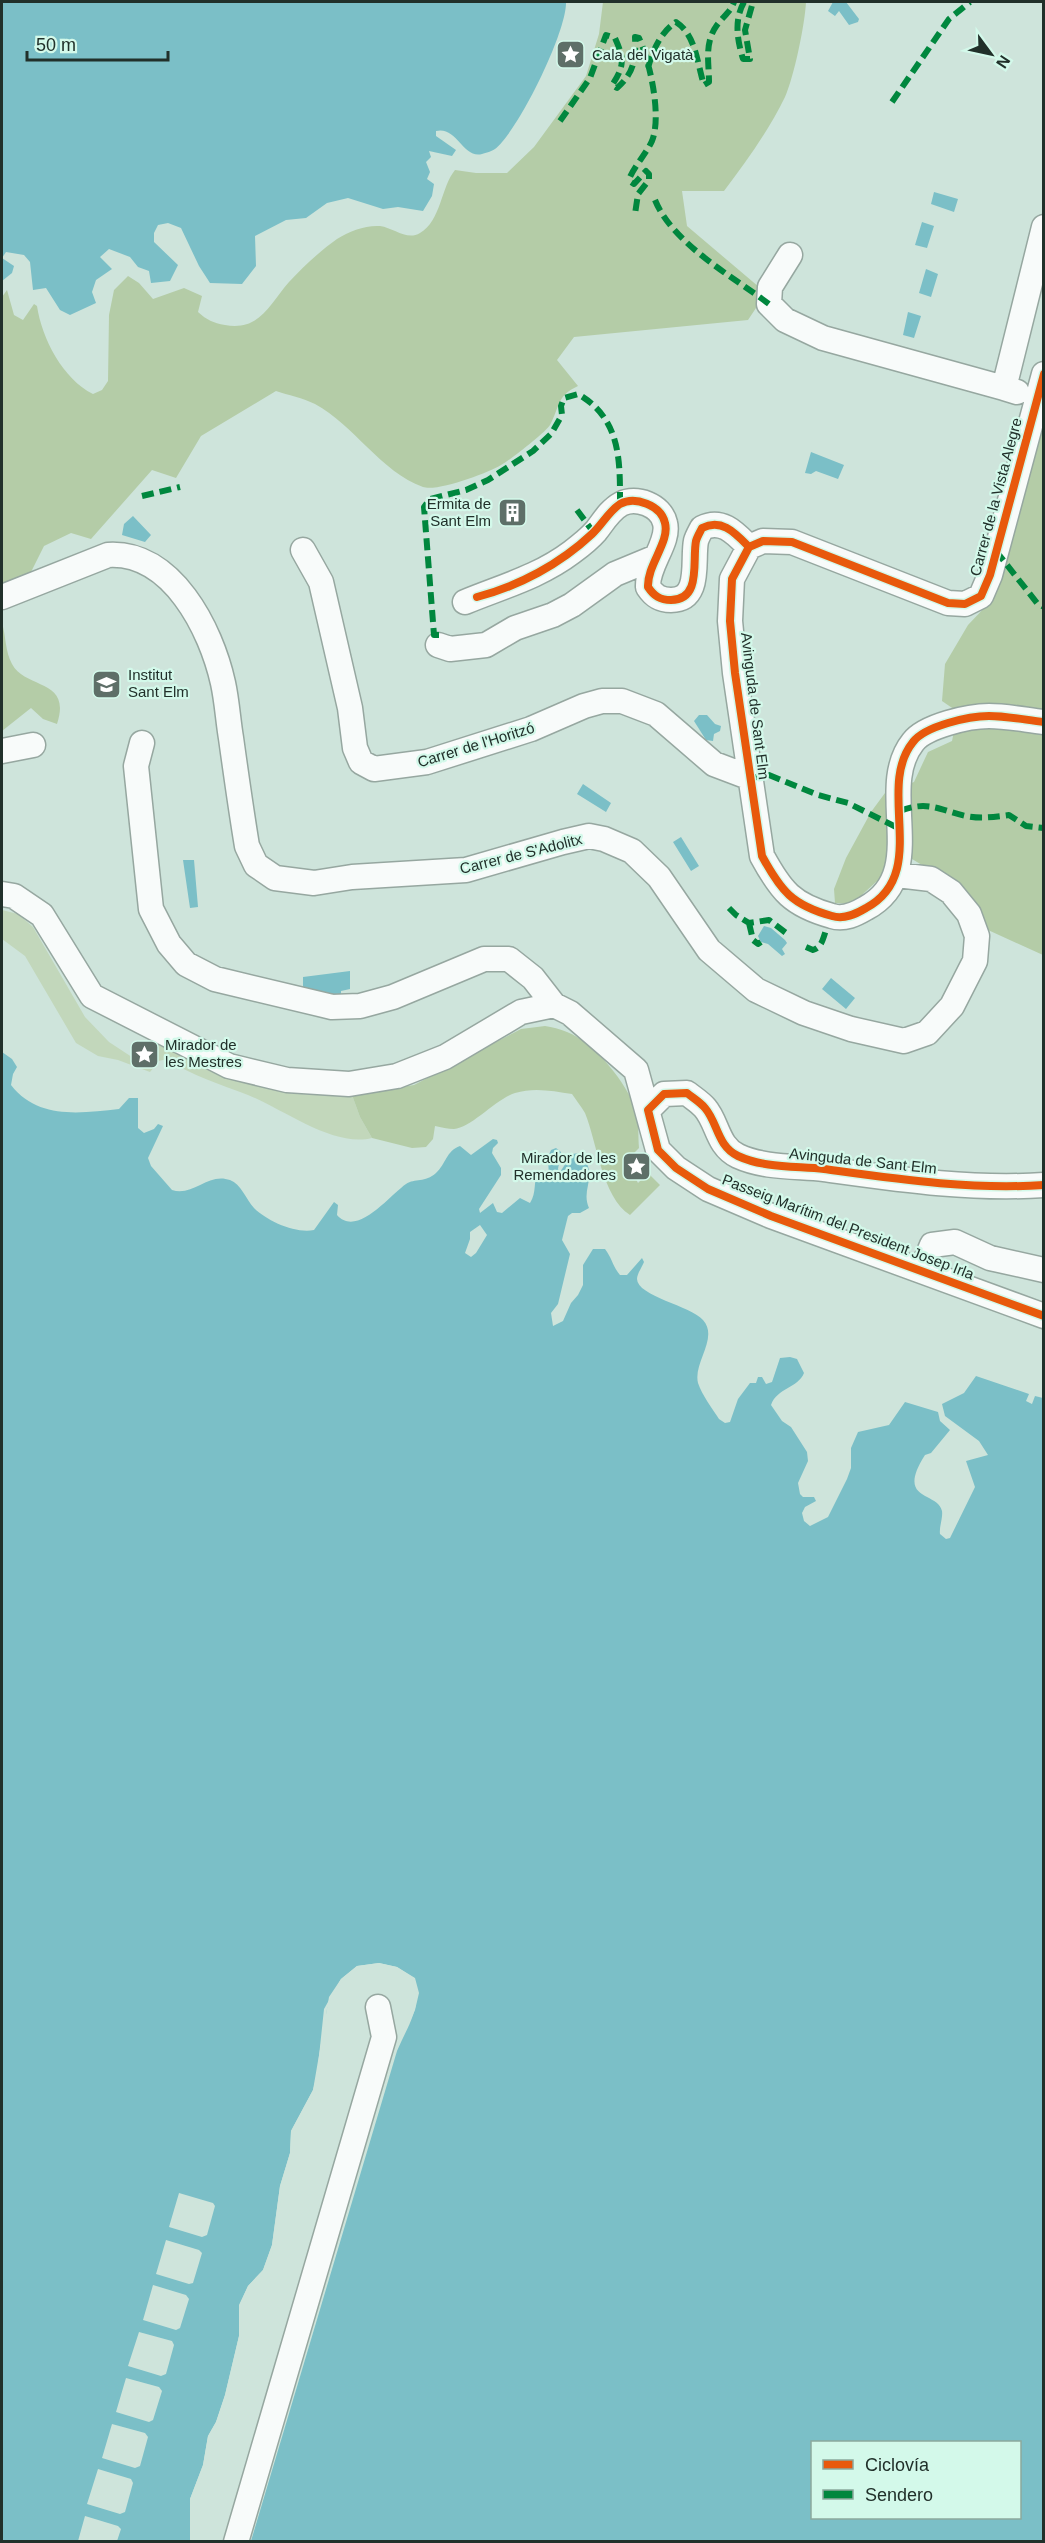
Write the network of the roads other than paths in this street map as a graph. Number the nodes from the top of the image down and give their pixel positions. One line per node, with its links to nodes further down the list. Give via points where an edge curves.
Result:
1 (1044, 228): 4 (street)
2 (790, 255): 4 (street, via 770,287 769,304 785,320 823,338)
3 (1044, 374): 5 (street, Carrer de la Vista Alegre)
4 (1004, 388): 5 (street)
5 (1037, 398): 6 (street, Carrer de la Vista Alegre, via 981,596 965,604 948,603 792,542 763,541)
6 (749, 547): 8 (street, via 722,525 702,528 696,542 692,588 673,601 658,598 648,587 647,577); 16 (street, Avinguda de Sant Elm, via 732,579 730,621)
7 (303, 550): 16 (street, Carrer de l'Horitzó, via 321,582 350,708 355,748 361,762 374,769 427,762 531,729 584,706 621,701 656,714 714,764)
8 (656, 557): 10 (street, via 666,529 665,519 648,504 634,500 620,504 594,532 548,567 514,585); 11 (street, via 615,574 562,610 514,628 486,645 450,649)
9 (2, 597): 17 (street, Carrer de S'Adolitx, via 108,555 136,558 175,584 193,609 223,682 247,846 256,865 275,878 314,883 466,870 589,836 604,839 632,851 659,877 709,950 756,990 804,1013 904,1041 927,1033 952,1006 975,961 976,936 969,914 951,892 931,879)
10 (465, 602)
11 (438, 645)
12 (1044, 722): 17 (street, Avinguda de Sant Elm, via 988,716 937,726 914,740 900,771)
13 (142, 742): 19 (street, Passeig Marítim del President Josep Irla, via 136,766 152,909 169,944 186,964 215,979 332,1007 360,1006 393,997 484,959 509,959 533,978)
14 (33, 745): 15 (street)
15 (2, 751)
16 (750, 778): 17 (street, Avinguda de Sant Elm, via 762,856 791,899 828,923 852,916 879,901)
17 (897, 874)
18 (2, 894): 19 (street, via 42,915 92,996 229,1066 287,1080 349,1084 396,1076 445,1057 521,1012)
19 (554, 1005): 20 (street, Passeig Marítim del President Josep Irla, via 570,1013 636,1070)
20 (648, 1110): 21 (street, Avinguda de Sant Elm, via 664,1094 687,1093 706,1109 720,1140 736,1155 767,1164 917,1182); 22 (street, Passeig Marítim del President Josep Irla, via 658,1150 676,1168 708,1189 771,1216)
21 (1044, 1185)
22 (922, 1269): 23 (street, via 932,1245 955,1242 990,1258); 24 (street, Passeig Marítim del President Josep Irla)
23 (1044, 1270)
24 (1044, 1316)
25 (378, 2007): 26 (street, via 384,2037)
26 (236, 2541)

